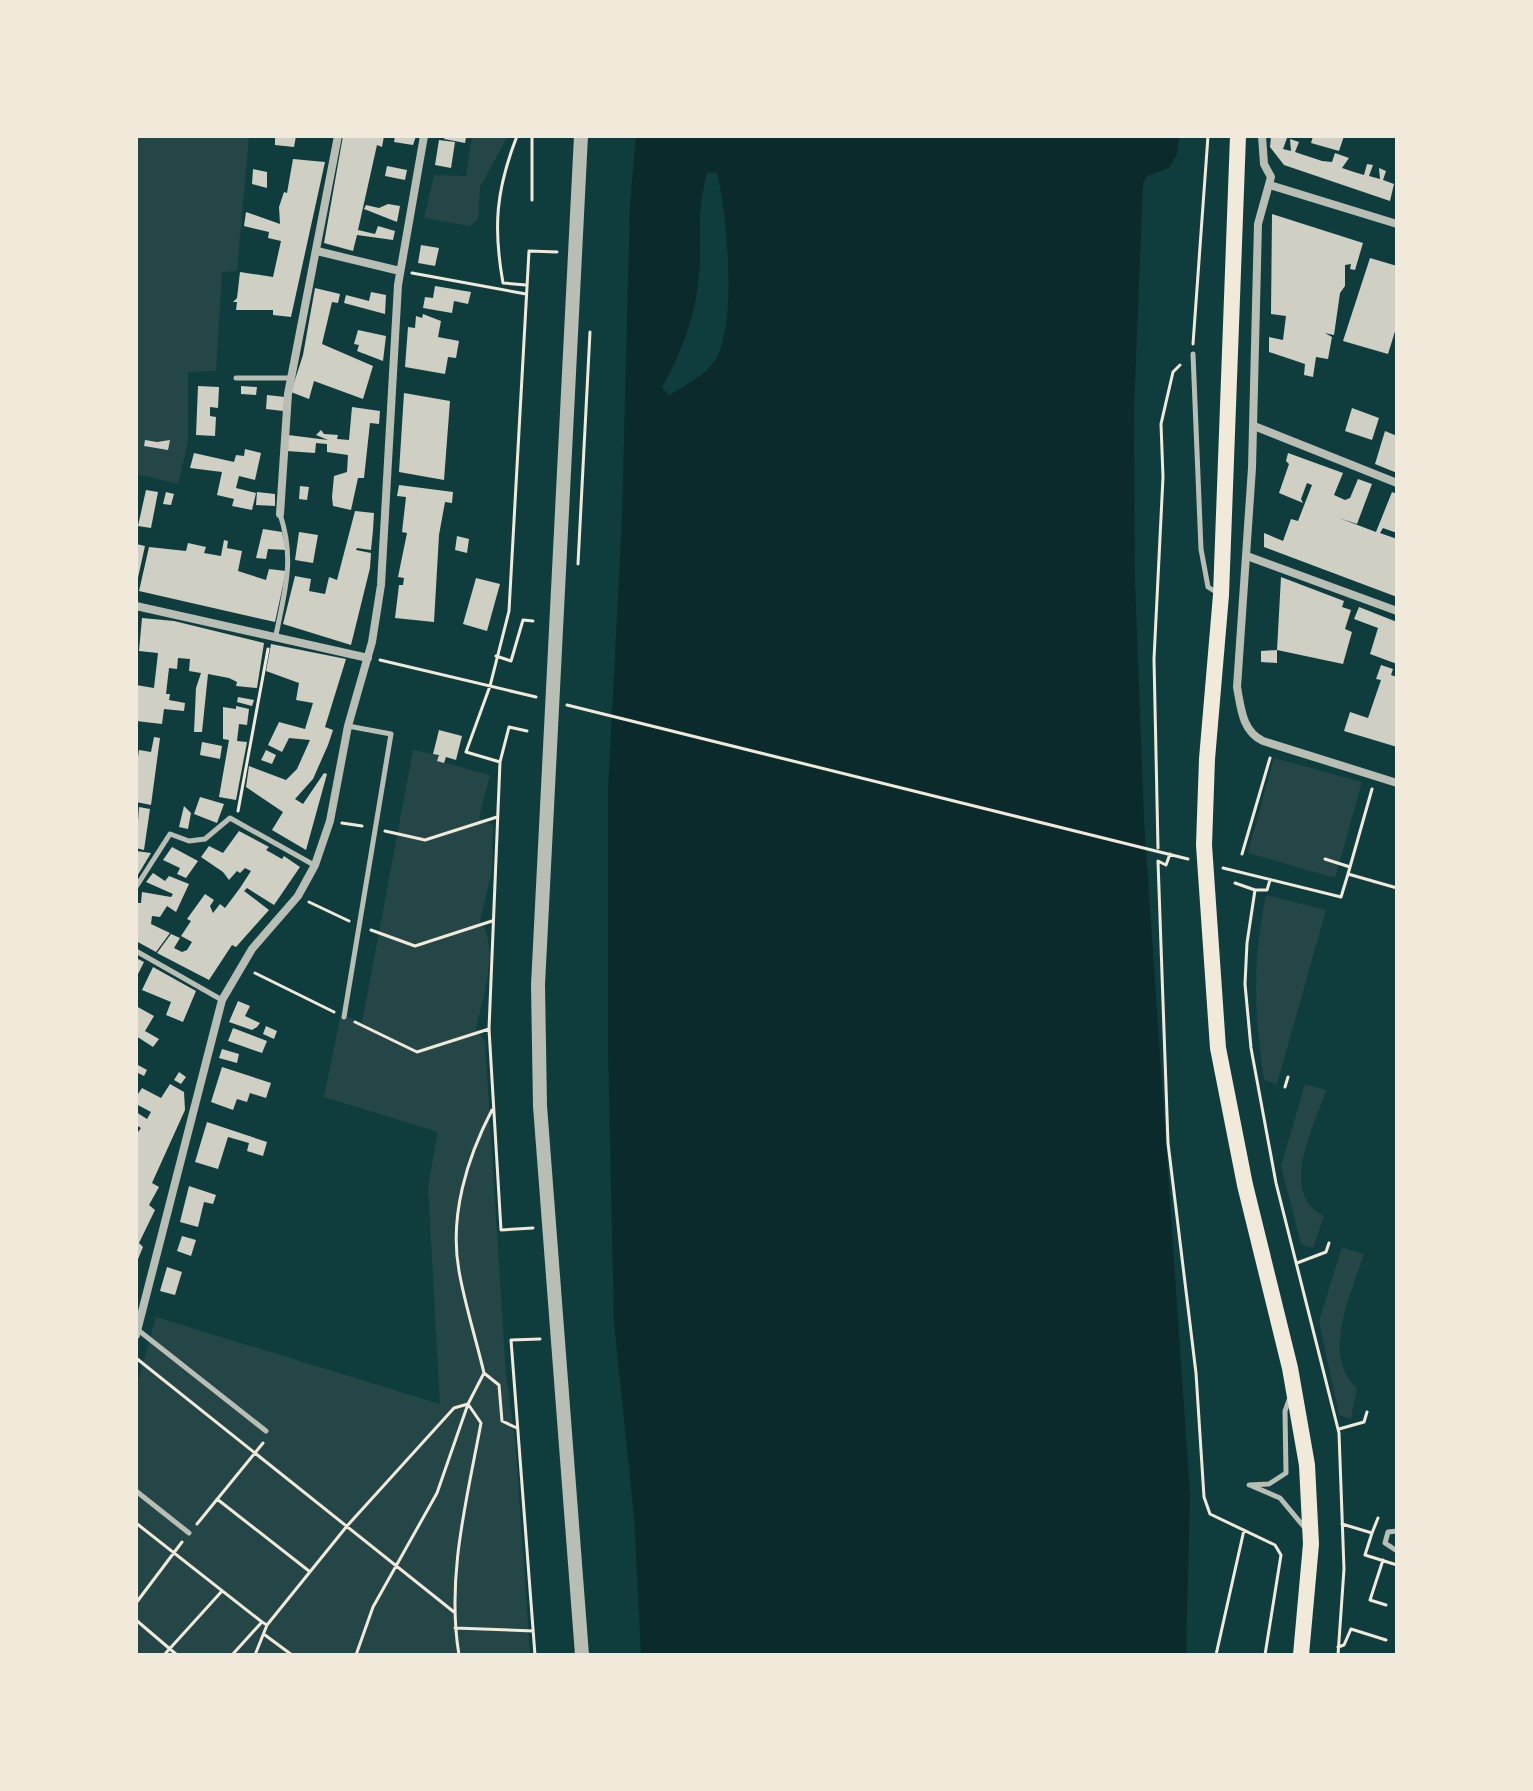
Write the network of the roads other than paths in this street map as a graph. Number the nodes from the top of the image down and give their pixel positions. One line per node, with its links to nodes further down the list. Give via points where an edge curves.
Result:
1 (338, 136): 8 (street)
2 (424, 136): 9 (street)
3 (581, 136): 37 (street, via 538,985 540,1106)
4 (1238, 136): 17 (main road)
5 (1262, 136): 6 (street)
6 (1270, 185): 7 (street); 13 (street, via 1258,224)
7 (1397, 224)
8 (317, 251): 9 (street); 12 (street)
9 (400, 271): 21 (street, via 385,543)
10 (1193, 354): 17 (lane, via 1201,549 1208,587)
11 (236, 378): 12 (lane)
12 (291, 378): 15 (street)
13 (1254, 426): 14 (street); 16 (street)
14 (1397, 483)
15 (280, 514): 20 (lane, via 290,561)
16 (1247, 556): 19 (street); 23 (street, via 1237,687 1246,726 1256,738 1273,745)
17 (1221, 595): 30 (main road, via 1205,816 1209,956 1218,1048)
18 (136, 606): 20 (street)
19 (1397, 611)
20 (273, 634): 21 (street)
21 (368, 658): 22 (street)
22 (348, 726): 24 (street, via 330,821); 28 (lane, via 391,734)
23 (1397, 783)
24 (315, 865): 25 (lane, via 237,820 226,819 216,833 197,841 170,834); 27 (street, via 298,896 240,966)
25 (136, 887)
26 (136, 951): 27 (lane)
27 (222, 1000): 29 (street)
28 (344, 1017)
29 (137, 1333): 31 (lane)
30 (1294, 1392): 35 (main road, via 1307,1465); 35 (lane, via 1285,1411 1286,1473 1269,1484 1249,1485 1286,1504 1304,1525)
31 (266, 1431)
32 (136, 1491): 34 (lane)
33 (1397, 1531): 36 (lane, via 1388,1532 1385,1543)
34 (189, 1533)
35 (1311, 1544): 38 (main road)
36 (1397, 1551)
37 (582, 1655)
38 (1301, 1655)

